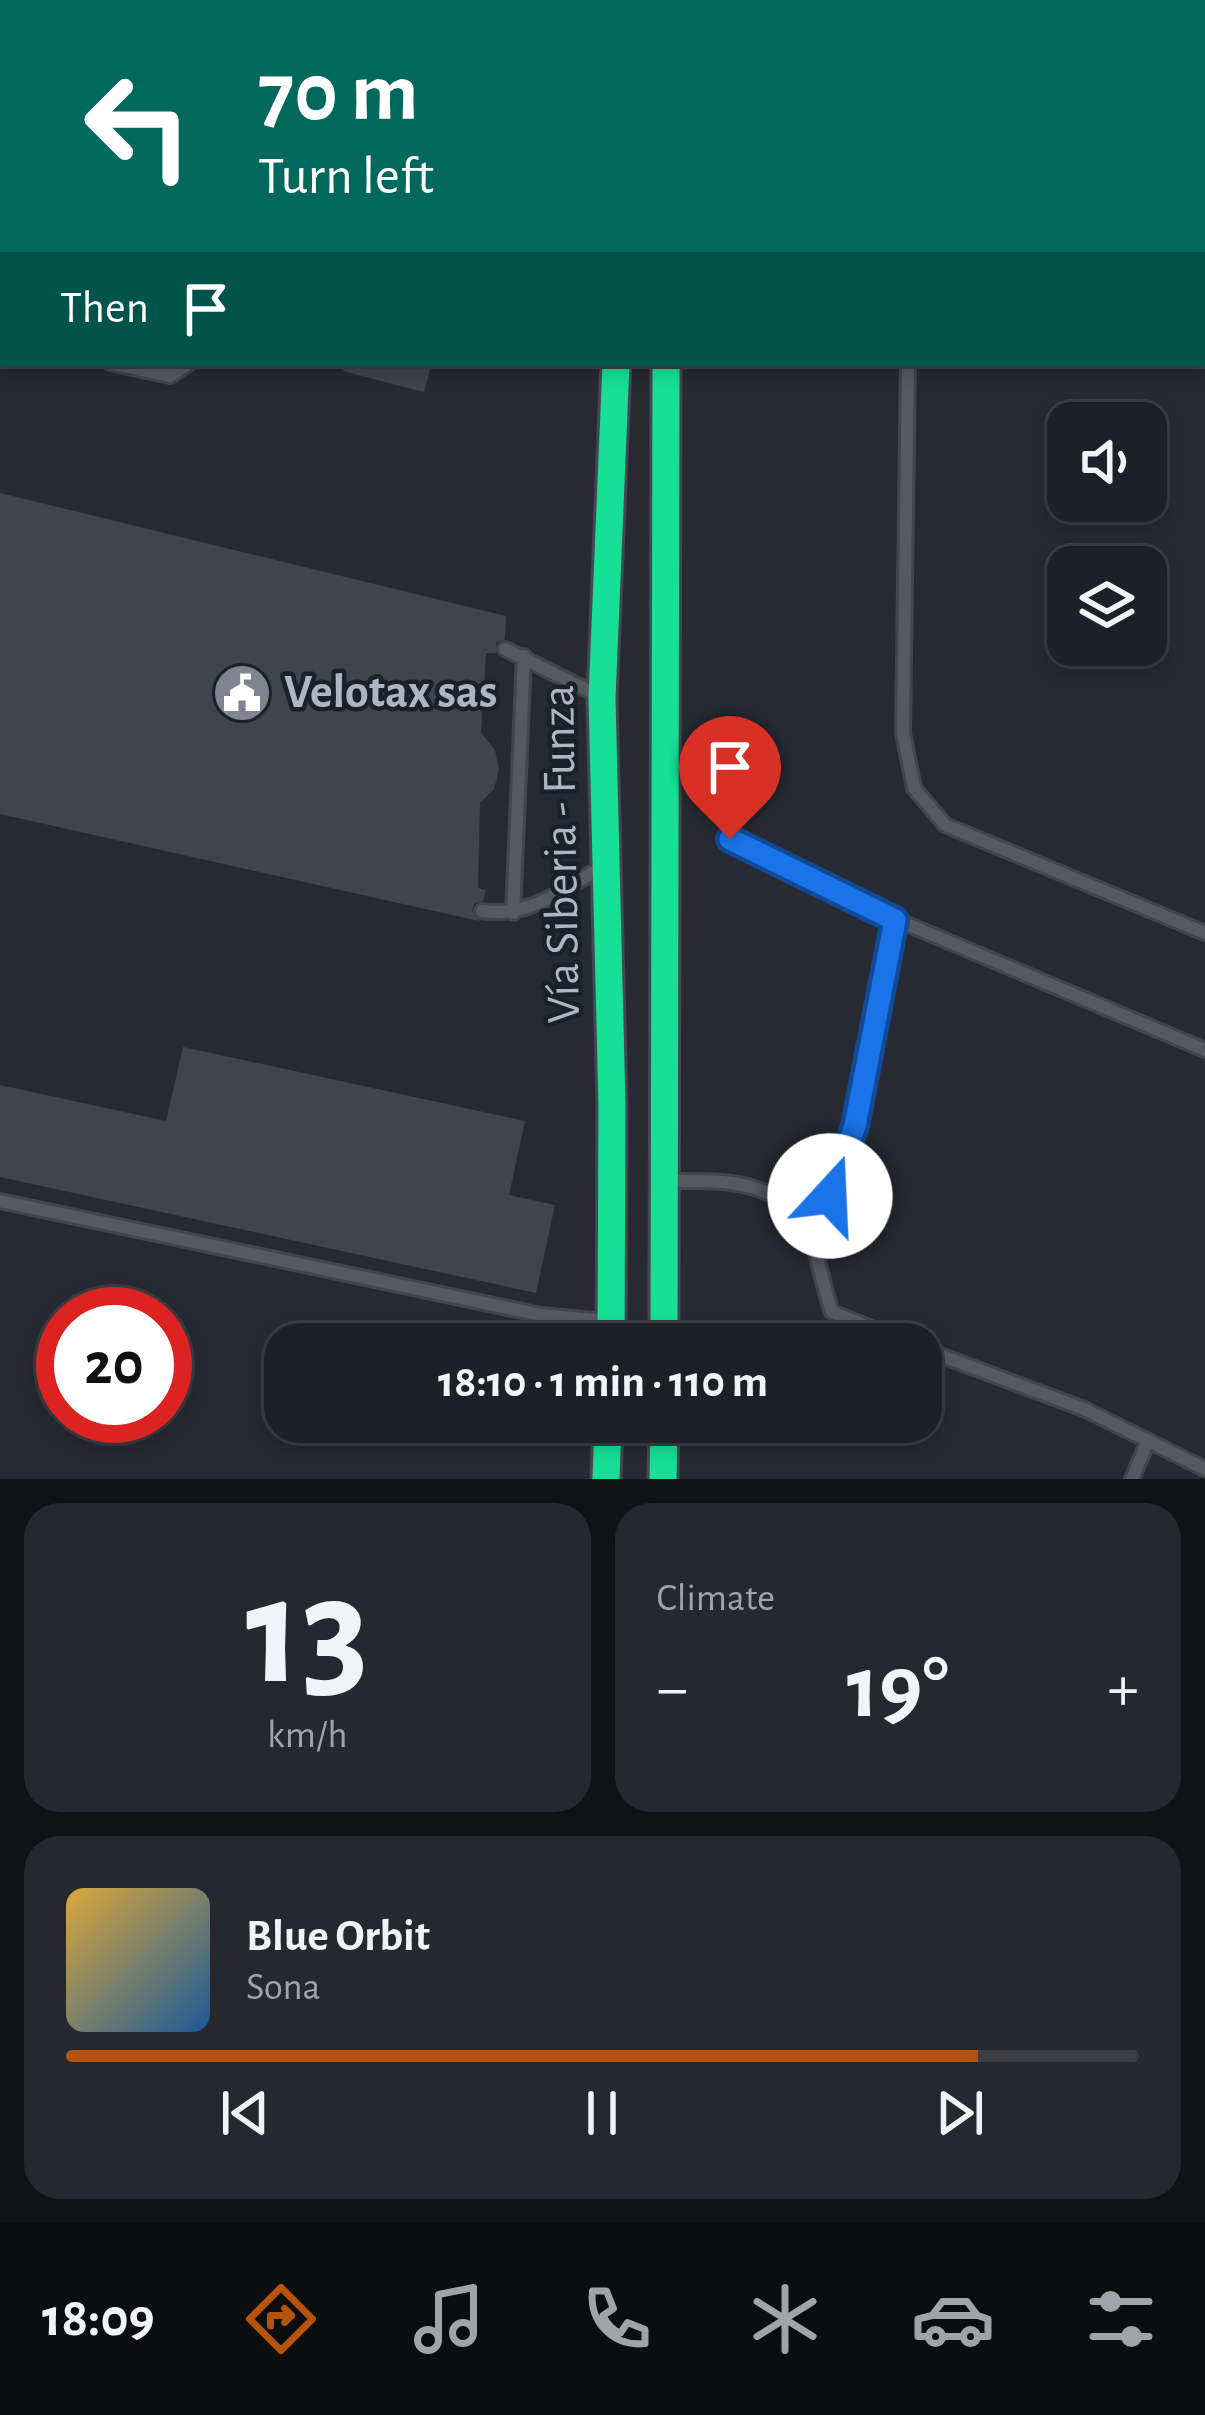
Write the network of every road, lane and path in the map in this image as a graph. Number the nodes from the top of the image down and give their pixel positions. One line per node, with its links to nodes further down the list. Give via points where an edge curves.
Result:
1 (124, 366): 2 (lane, via 170,376)
2 (185, 366)
3 (611, 366): 8 (main road, Vía Siberia - Funza)
4 (666, 366): 16 (main road)
5 (908, 366): 14 (lane, via 903,733 914,788 945,825)
6 (505, 649): 7 (lane)
7 (524, 656): 8 (lane); 12 (lane)
8 (602, 698): 10 (main road, Vía Siberia - Funza)
9 (730, 839): 13 (lane)
10 (606, 865): 12 (lane); 20 (main road, Vía Siberia - Funza)
11 (482, 910): 12 (lane)
12 (513, 913)
13 (895, 920): 15 (lane); 18 (lane, via 855,1126)
14 (1205, 933)
15 (1205, 1050)
16 (664, 1181): 18 (lane, via 732,1180 782,1199); 21 (main road)
17 (0, 1201): 19 (lane)
18 (808, 1232): 22 (lane, via 832,1312)
19 (573, 1323)
20 (612, 1323)
21 (664, 1323)
22 (859, 1323)
23 (942, 1356): 24 (lane, via 1084,1408)
24 (1148, 1441): 27 (lane); 30 (lane)
25 (607, 1443): 28 (main road)
26 (664, 1443): 29 (main road)
27 (1205, 1469)
28 (606, 1479)
29 (664, 1479)
30 (1132, 1479)

